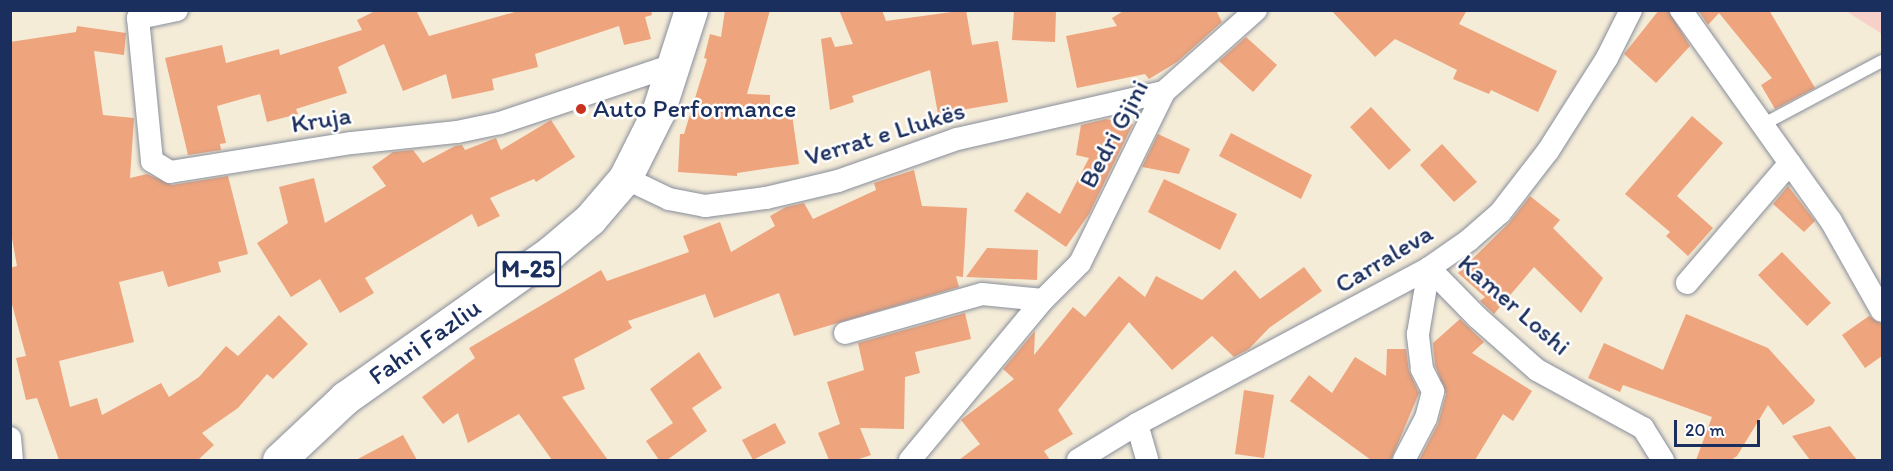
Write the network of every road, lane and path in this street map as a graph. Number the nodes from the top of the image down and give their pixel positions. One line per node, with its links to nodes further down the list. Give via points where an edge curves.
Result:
1 (177, 10): 7 (street, Kruja, via 138,18 152,161 170,172 500,123)
2 (691, 10): 7 (main road, Fahri Fazliu / M-25)
3 (1256, 10): 8 (street, Bedri Gjini)
4 (1631, 10): 12 (street, Carraleva, via 1607,58 1548,151 1500,213)
5 (1681, 10): 9 (street)
6 (1882, 61): 9 (lane)
7 (676, 64): 11 (main road, Fahri Fazliu / M-25, via 658,112)
8 (1164, 92): 11 (street, Verrat e Llukës, via 957,139 838,181 766,198 705,206 669,199); 14 (street, Bedri Gjini, via 1080,262)
9 (1762, 125): 10 (street)
10 (1790, 163): 13 (street); 15 (street, via 1831,221)
11 (625, 178): 20 (main road, Fahri Fazliu / M-25, via 590,219 552,252 345,398)
12 (1429, 268): 17 (street, Carraleva); 24 (street, Kamer Loshi, via 1418,334 1422,369 1433,391 1426,418); 25 (street, Kamer Loshi, via 1537,370 1643,428)
13 (1687, 283)
14 (1043, 300): 16 (street, via 982,294); 21 (street, Bedri Gjini)
15 (1882, 311)
16 (844, 333)
17 (1137, 424): 22 (street, Carraleva); 23 (street)
18 (10, 438): 19 (street)
19 (12, 460)
20 (279, 460)
21 (910, 460)
22 (1078, 460)
23 (1147, 460)
24 (1404, 460)
25 (1663, 460)

